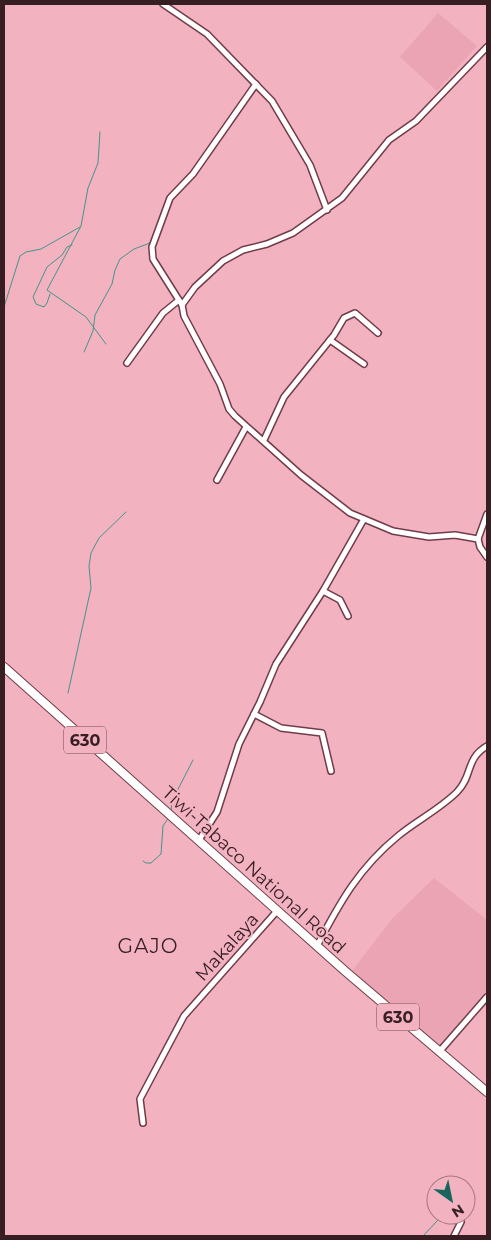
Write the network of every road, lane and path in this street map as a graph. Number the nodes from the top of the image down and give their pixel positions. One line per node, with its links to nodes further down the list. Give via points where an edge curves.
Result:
1 (163, 4): 3 (street, via 207,34)
2 (487, 47): 4 (street, via 416,121 389,140 342,198)
3 (256, 84): 4 (street, via 272,102 305,155); 5 (street, via 193,174 166,205 152,247 153,259)
4 (327, 210): 5 (street, via 284,238 243,250 223,261)
5 (180, 302): 8 (street, via 163,313); 10 (street, via 229,409)
6 (378, 333): 7 (street, via 355,313 344,318)
7 (330, 340): 9 (street); 11 (street, via 284,398)
8 (127, 363)
9 (364, 364)
10 (246, 427): 11 (street); 12 (street)
11 (264, 440): 14 (street, via 301,475)
12 (217, 480)
13 (487, 514): 15 (street)
14 (364, 520): 15 (street, via 408,534); 17 (street)
15 (478, 539): 16 (street)
16 (487, 557)
17 (323, 591): 18 (street, via 340,600); 20 (street, via 282,654)
18 (348, 616)
19 (4, 667): 23 (main road, Tiwi-Tabaco National Road / 630)
20 (254, 714): 22 (street, via 281,728 322,733); 23 (street, via 239,744 217,812)
21 (487, 746): 25 (street, via 470,762 467,779 456,792 366,864)
22 (331, 771)
23 (199, 840): 24 (main road, Tiwi-Tabaco National Road / 630)
24 (277, 911): 25 (main road, Tiwi-Tabaco National Road / 630); 29 (street, Makalaya, via 184,1016 140,1099)
25 (317, 946): 27 (main road, Tiwi-Tabaco National Road / 630)
26 (487, 997): 27 (street)
27 (439, 1052): 28 (main road, Tiwi-Tabaco National Road / 630)
28 (486, 1087)
29 (144, 1123)

